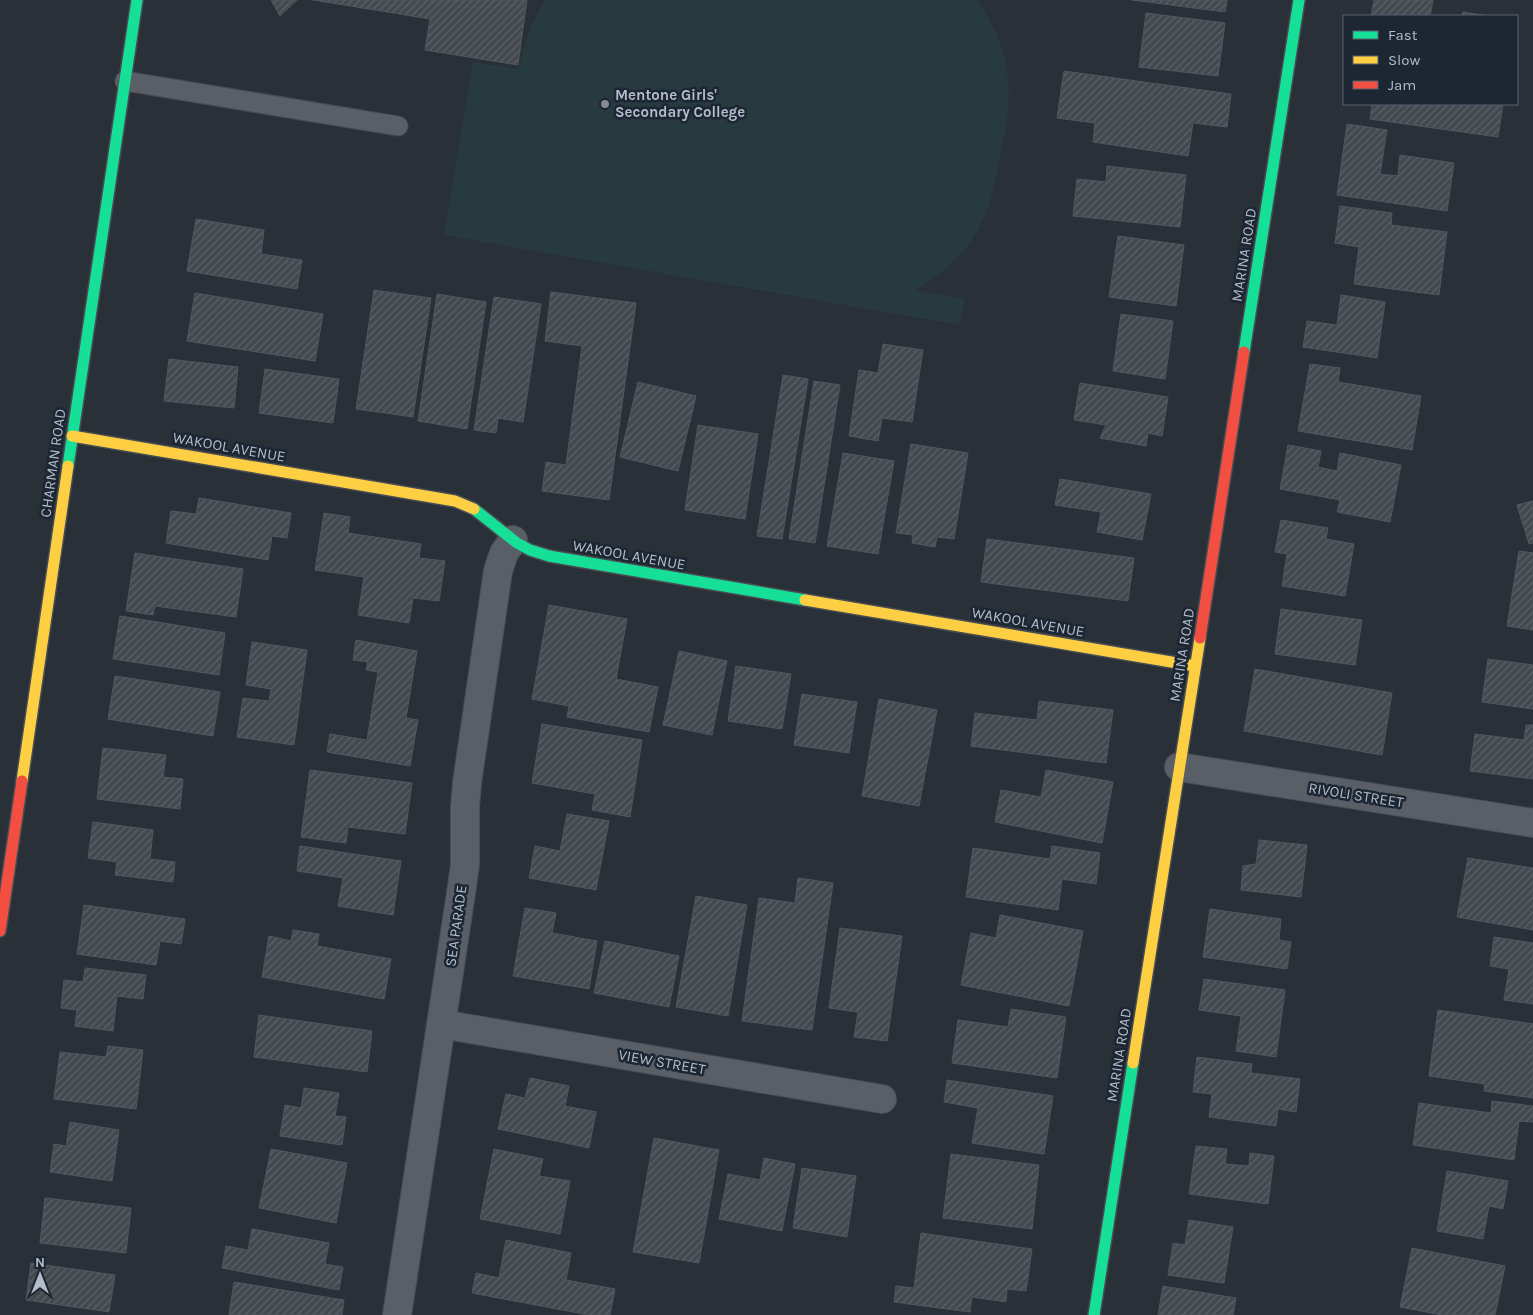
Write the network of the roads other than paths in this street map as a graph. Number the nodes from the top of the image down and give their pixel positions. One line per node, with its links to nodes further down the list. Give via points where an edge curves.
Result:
1 (137, 0): 3 (street, CHARMAN ROAD)
2 (1299, 0): 7 (street, MARINA ROAD)
3 (125, 81): 4 (lane); 5 (street, CHARMAN ROAD)
4 (398, 126)
5 (72, 436): 6 (street, WAKOOL AVENUE, via 456,502 474,509); 10 (street, CHARMAN ROAD)
6 (513, 540): 7 (street, WAKOOL AVENUE, via 548,556); 11 (street, SEA PARADE, via 498,571 467,783 465,865)
7 (1195, 666): 8 (street, MARINA ROAD)
8 (1179, 767): 9 (street, RIVOLI STREET); 14 (street, MARINA ROAD)
9 (1533, 823)
10 (0, 931)
11 (442, 1024): 12 (street, VIEW STREET); 13 (street, SEA PARADE)
12 (882, 1099)
13 (396, 1315)
14 (1094, 1315)

